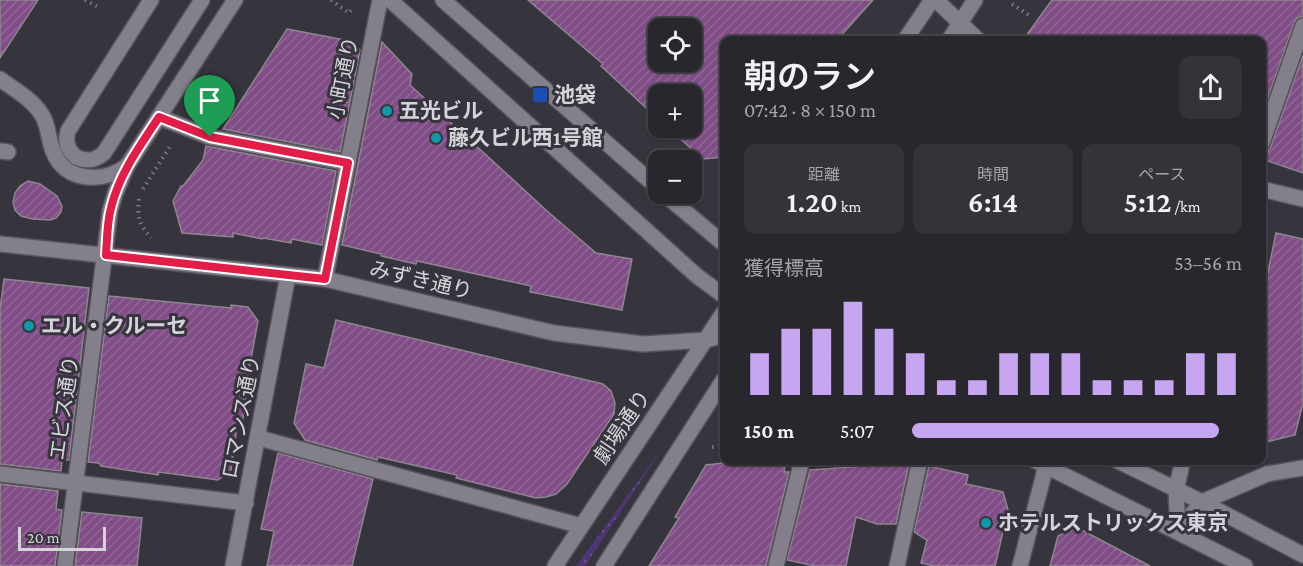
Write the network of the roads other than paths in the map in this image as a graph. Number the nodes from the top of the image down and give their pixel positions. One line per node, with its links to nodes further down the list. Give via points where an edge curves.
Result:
1 (151, 0): 2 (street, via 68,131 67,145 76,157 98,159 104,153)
2 (202, 0)
3 (235, 0): 15 (street)
4 (380, 0): 17 (street, 小町通り)
5 (390, 0): 28 (street)
6 (443, 0): 19 (street)
7 (934, 0): 9 (street); 11 (street)
8 (975, 0): 9 (street)
9 (960, 24): 12 (street); 13 (street)
10 (1303, 26): 16 (street)
11 (908, 36)
12 (952, 36)
13 (974, 36)
14 (0, 79): 18 (street, via 40,112 53,153 68,170 100,178)
15 (159, 117): 17 (street, via 210,137); 18 (street)
16 (1266, 132)
17 (348, 163): 27 (street, 小町通り)
18 (127, 166): 25 (street, via 110,211)
19 (648, 179)
20 (1266, 190): 21 (street)
21 (1303, 199)
22 (676, 204): 23 (street)
23 (720, 241)
24 (0, 244): 25 (street, みずき通り)
25 (106, 255): 26 (street, みずき通り); 42 (street, エビス通り)
26 (288, 275): 27 (street, みずき通り); 33 (street, ロマンス通り)
27 (325, 279): 31 (street, みずき通り, via 554,333 643,344)
28 (720, 293)
29 (720, 318): 31 (street, 劇場通り)
30 (720, 336): 31 (street, みずき通り)
31 (706, 340): 46 (street, 劇場通り)
32 (720, 385): 53 (street)
33 (259, 438): 44 (street, ロマンス通り); 46 (street)
34 (801, 465): 54 (street)
35 (919, 465): 55 (street)
36 (1040, 465): 56 (street)
37 (1044, 465): 47 (street)
38 (1126, 465): 43 (street)
39 (1182, 465): 43 (street)
40 (1303, 468): 45 (street, via 1267,474)
41 (0, 474): 42 (street)
42 (75, 482): 44 (street); 50 (street, エビス通り)
43 (1176, 490): 45 (street); 47 (street)
44 (246, 502): 51 (street, ロマンス通り)
45 (1202, 502): 47 (street); 48 (street)
46 (581, 526): 52 (street, 劇場通り)
47 (1178, 531): 49 (street)
48 (1303, 555)
49 (1242, 565)
50 (65, 566)
51 (233, 566)
52 (555, 566)
53 (604, 566)
54 (776, 566)
55 (897, 566)
56 (1020, 566)

